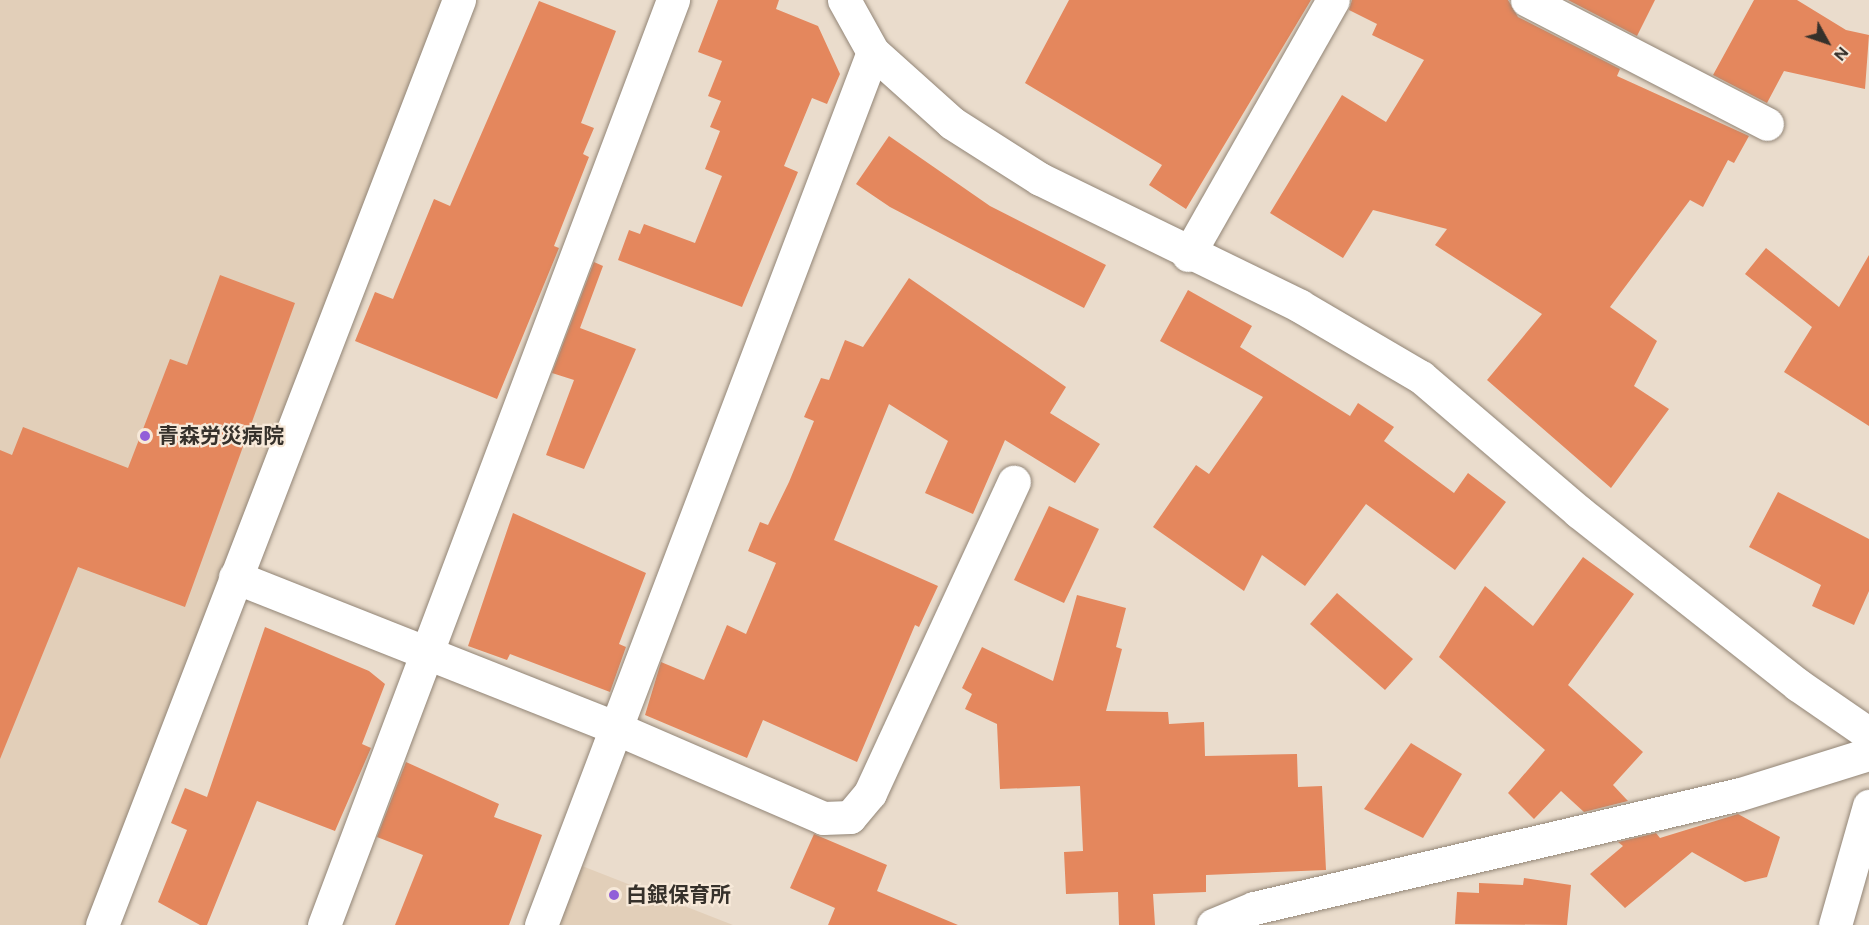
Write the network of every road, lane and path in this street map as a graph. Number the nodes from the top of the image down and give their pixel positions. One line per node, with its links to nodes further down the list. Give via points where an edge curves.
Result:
1 (459, 0): 10 (street)
2 (673, 0): 11 (street)
3 (844, 0): 6 (street)
4 (1333, 0): 8 (street)
5 (1527, 0): 7 (street)
6 (873, 52): 8 (street, via 952,123 1020,167); 12 (street)
7 (1767, 124)
8 (1188, 255): 13 (street, via 1300,306 1420,377 1579,512 1798,685)
9 (1014, 482): 12 (street, via 870,793 850,817 823,818)
10 (235, 577): 11 (street); 16 (street)
11 (427, 653): 12 (street); 17 (street)
12 (613, 727): 18 (street)
13 (1869, 734)
14 (1869, 754): 19 (street, via 1737,795 1254,908)
15 (1869, 806): 20 (street)
16 (102, 925)
17 (324, 925)
18 (541, 925)
19 (1213, 925)
20 (1835, 925)

